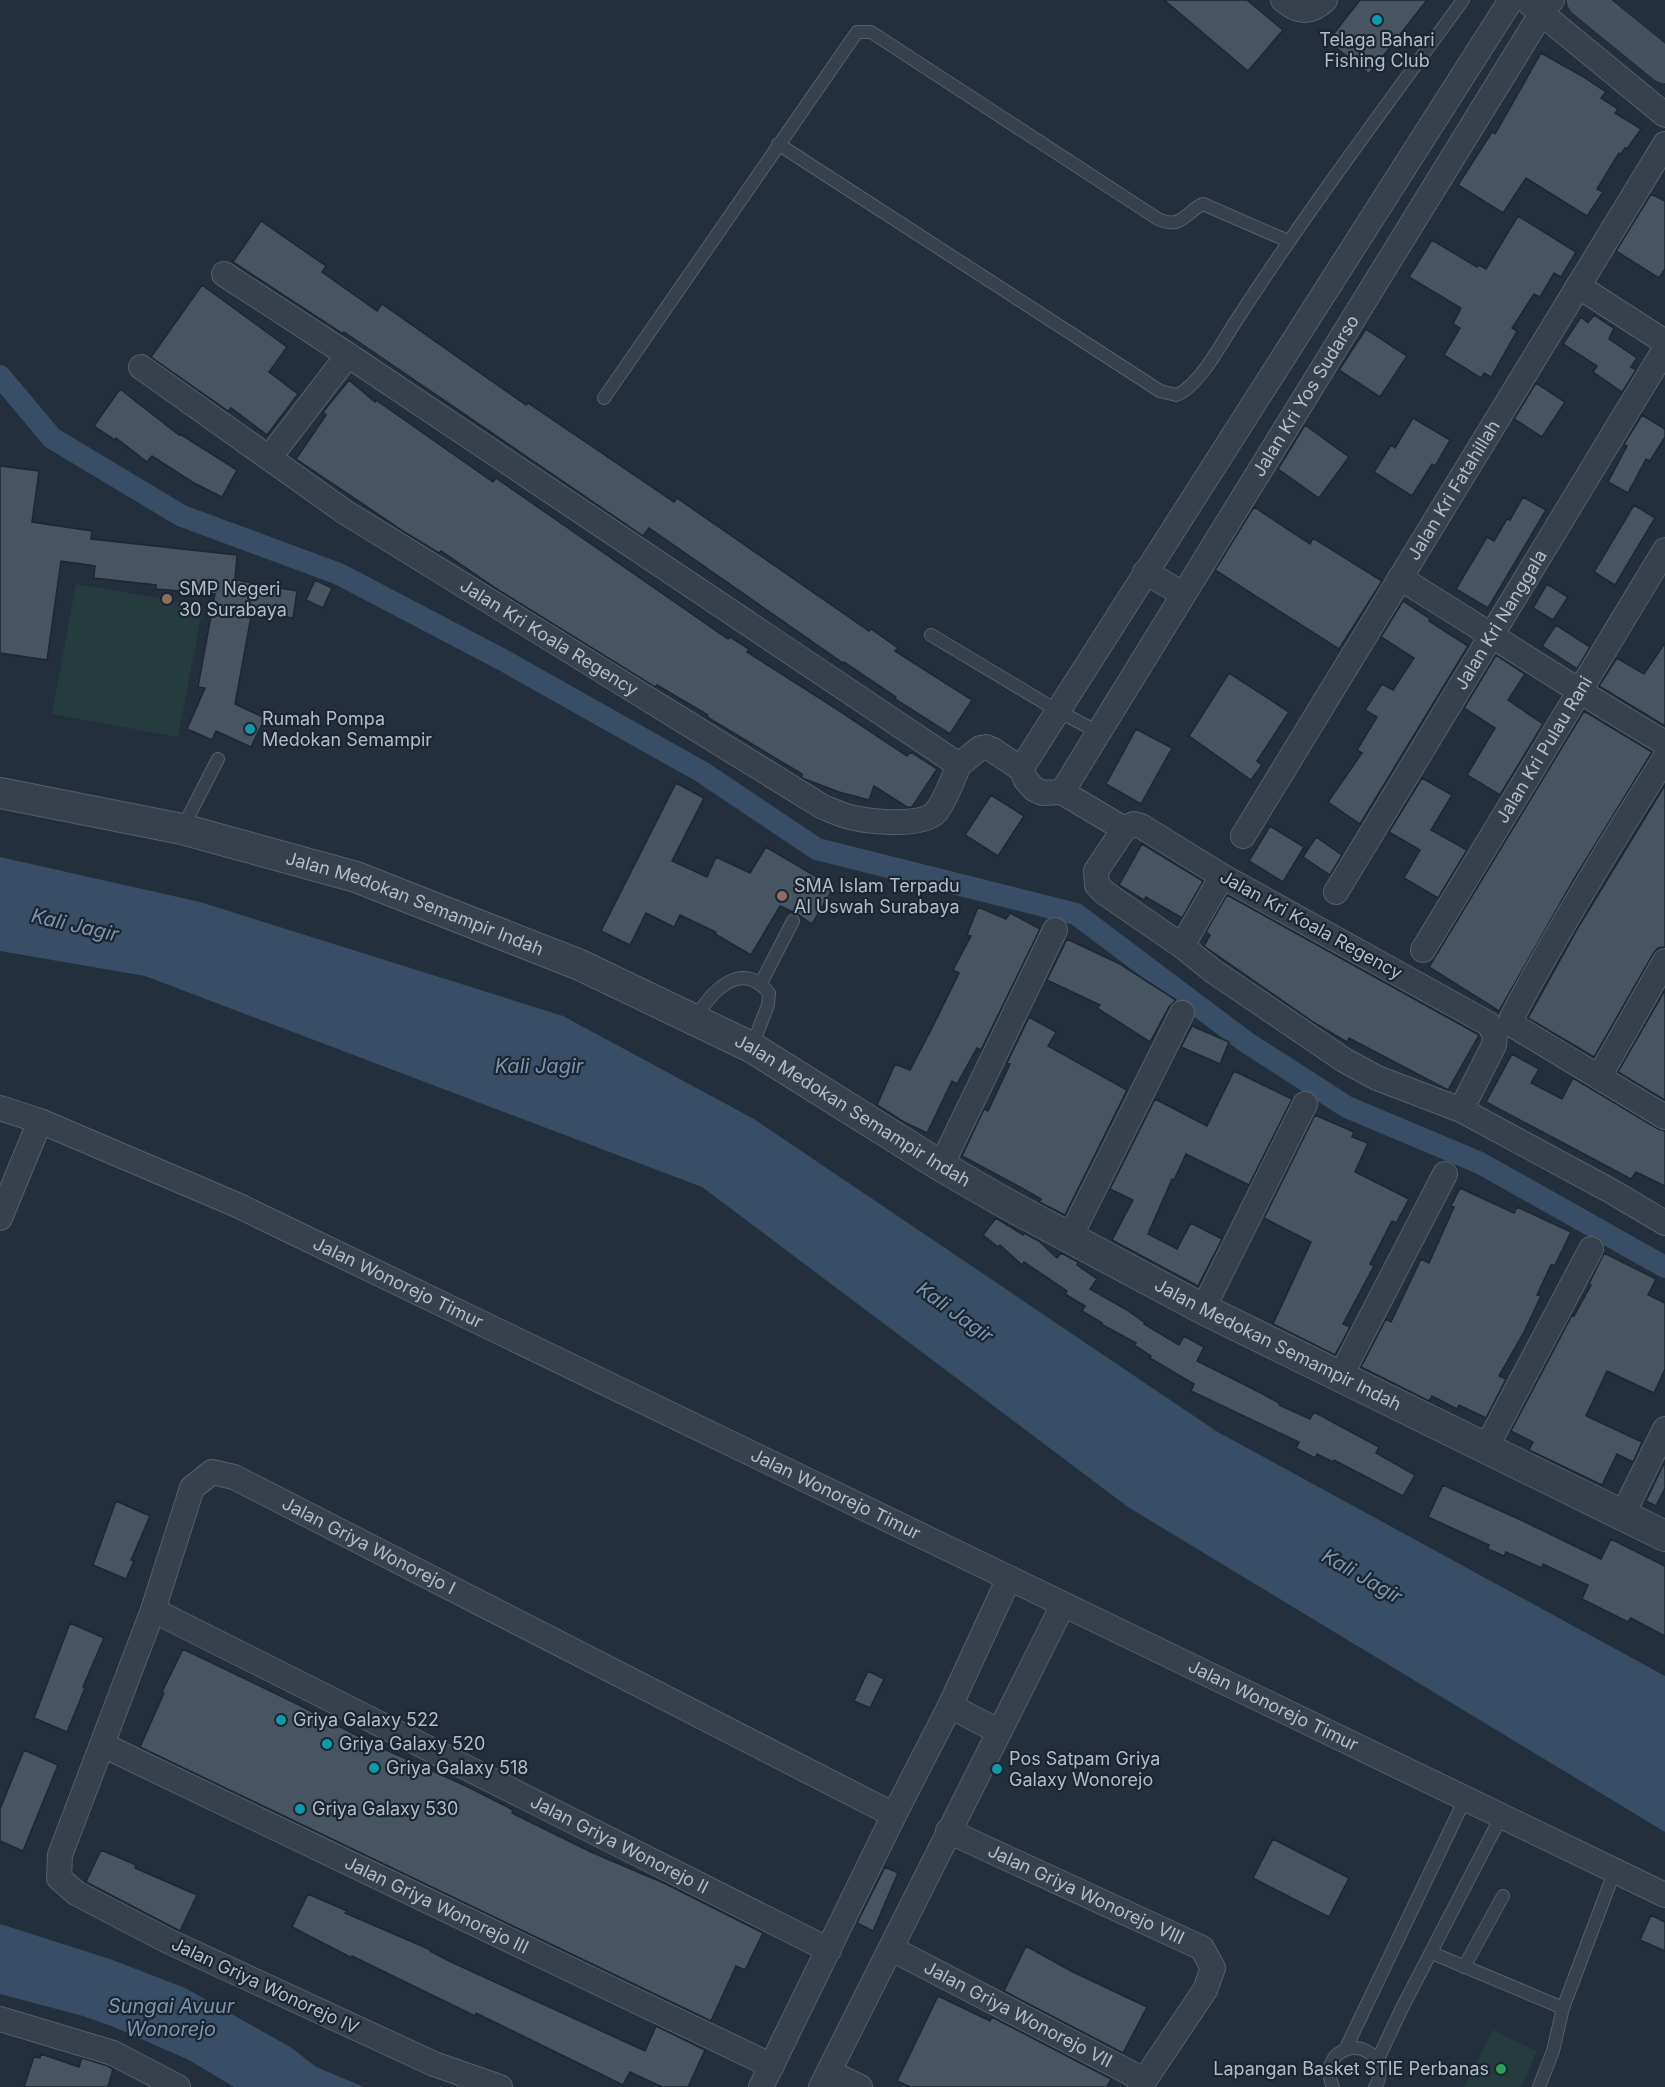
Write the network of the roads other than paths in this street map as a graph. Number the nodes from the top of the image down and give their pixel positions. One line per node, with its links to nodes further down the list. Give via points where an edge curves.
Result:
1 (1283, 0): 2 (street, via 1308,11)
2 (1325, 0)
3 (1463, 0): 13 (lane)
4 (1511, 0): 11 (street)
5 (1603, 4): 7 (main road)
6 (1539, 5): 8 (street); 12 (street, Jalan Kri Yos Sudarso)
7 (1665, 66)
8 (1665, 115)
9 (778, 144): 13 (lane, via 857,32 871,32 1158,219 1170,223 1182,220 1203,204); 13 (lane, via 1170,394 1190,387); 20 (lane)
10 (1665, 144): 15 (street, Jalan Kri Fatahillah)
11 (1372, 217): 12 (street); 23 (street)
12 (1404, 236): 25 (street, Jalan Kri Yos Sudarso)
13 (1288, 241)
14 (224, 274): 18 (street)
15 (1578, 286): 16 (street); 24 (street, Jalan Kri Fatahillah)
16 (1665, 342)
17 (1665, 349): 27 (street, Jalan Kri Nanggala)
18 (348, 355): 21 (street); 34 (street)
19 (141, 367): 21 (street, Jalan Kri Koala Regency)
20 (604, 398)
21 (269, 458): 34 (street, Jalan Kri Koala Regency, via 345,512 823,807 852,818 920,821 937,811)
22 (1665, 550): 28 (street, Jalan Kri Pulau Rani)
23 (1145, 572): 25 (street); 29 (street)
24 (1400, 578): 27 (street); 40 (street, Jalan Kri Fatahillah)
25 (1183, 594): 30 (street, Jalan Kri Yos Sudarso)
26 (931, 635): 29 (lane)
27 (1493, 635): 28 (street); 42 (street, Jalan Kri Nanggala)
28 (1580, 693): 31 (street); 46 (street, Jalan Kri Pulau Rani)
29 (1058, 711): 30 (lane); 35 (street)
30 (1098, 732): 36 (street, Jalan Kri Yos Sudarso)
31 (1665, 743)
32 (1665, 758): 51 (street, via 1540,964)
33 (218, 759): 39 (lane)
34 (959, 765): 35 (street, Jalan Kri Koala Regency, via 986,747)
35 (1022, 768): 36 (street, Jalan Kri Koala Regency, via 1034,789 1043,793)
36 (1062, 792): 38 (street, Jalan Kri Koala Regency)
37 (0, 793): 39 (street, Jalan Medokan Semampir Indah)
38 (1129, 826): 41 (street, Jalan Kri Koala Regency, via 1141,826); 45 (street, via 1096,871 1097,885)
39 (182, 829): 50 (street, Jalan Medokan Semampir Indah, via 356,877 580,965)
40 (1243, 836)
41 (1222, 876): 45 (street); 51 (street, Jalan Kri Koala Regency)
42 (1336, 892)
43 (793, 921): 48 (lane)
44 (1055, 930): 59 (street)
45 (1182, 946): 56 (street, via 1344,1060 1377,1078)
46 (1423, 950)
47 (1665, 961): 53 (street)
48 (761, 983): 50 (lane, via 746,978 725,984 714,992); 52 (lane, via 769,993 768,1005)
49 (1182, 1013): 63 (street)
50 (694, 1020): 52 (street, Jalan Medokan Semampir Indah)
51 (1500, 1021): 53 (street, Jalan Kri Koala Regency, via 1512,1022); 56 (street, via 1494,1045)
52 (751, 1047): 59 (street, Jalan Medokan Semampir Indah)
53 (1599, 1077): 57 (street, Jalan Kri Koala Regency)
54 (1305, 1104): 65 (street)
55 (0, 1108): 58 (street, Jalan Wonorejo Timur)
56 (1461, 1110): 62 (street)
57 (1665, 1117)
58 (40, 1121): 61 (street); 71 (street, Jalan Wonorejo Timur, via 237,1205)
59 (941, 1166): 63 (street, Jalan Medokan Semampir Indah)
60 (1445, 1174): 66 (street)
61 (0, 1218)
62 (1665, 1223)
63 (1070, 1238): 65 (street, Jalan Medokan Semampir Indah)
64 (1591, 1249): 68 (street)
65 (1203, 1309): 66 (street, Jalan Medokan Semampir Indah)
66 (1340, 1377): 68 (street, Jalan Medokan Semampir Indah)
67 (1665, 1429): 69 (street)
68 (1486, 1448): 69 (street, Jalan Medokan Semampir Indah)
69 (1622, 1516): 70 (street, Jalan Medokan Semampir Indah)
70 (1665, 1536)
71 (1009, 1578): 72 (street, Jalan Wonorejo Timur); 74 (street)
72 (1063, 1605): 75 (street); 77 (street, Jalan Wonorejo Timur)
73 (153, 1610): 76 (street, Jalan Griya Wonorejo I); 78 (street, Jalan Griya Wonorejo I, via 192,1488 212,1472 234,1477); 86 (street, Jalan Griya Wonorejo II)
74 (950, 1706): 75 (street); 78 (street)
75 (998, 1731): 80 (street)
76 (103, 1745): 81 (street, Jalan Griya Wonorejo I); 93 (street, Jalan Griya Wonorejo III)
77 (1465, 1799): 79 (street, Jalan Wonorejo Timur); 91 (lane)
78 (894, 1815): 86 (street)
79 (1502, 1815): 82 (street, Jalan Wonorejo Timur); 87 (lane)
80 (948, 1831): 85 (street); 95 (street, Jalan Griya Wonorejo VIII, via 1202,1948 1213,1968 1205,1990)
81 (60, 1855): 97 (street, Jalan Griya Wonorejo IV, via 59,1878 86,1899 434,2064)
82 (1615, 1870): 83 (street, Jalan Wonorejo Timur); 89 (lane)
83 (1665, 1895)
84 (1503, 1896): 88 (lane)
85 (892, 1948): 94 (street); 95 (street, Jalan Griya Wonorejo VII)
86 (829, 1950): 93 (street)
87 (1432, 1953): 88 (lane); 92 (lane)
88 (1464, 1967): 89 (lane)
89 (1563, 2008): 101 (lane)
90 (0, 2019): 96 (street, via 113,2053)
91 (1345, 2050): 92 (lane, via 1363,2049); 99 (lane, via 1335,2055 1330,2065)
92 (1377, 2061): 100 (lane, via 1380,2073)
93 (766, 2076)
94 (825, 2080): 98 (street)
95 (1142, 2083)
96 (177, 2087)
97 (500, 2087)
98 (860, 2087)
99 (1333, 2087)
100 (1375, 2087)
101 (1539, 2087)

